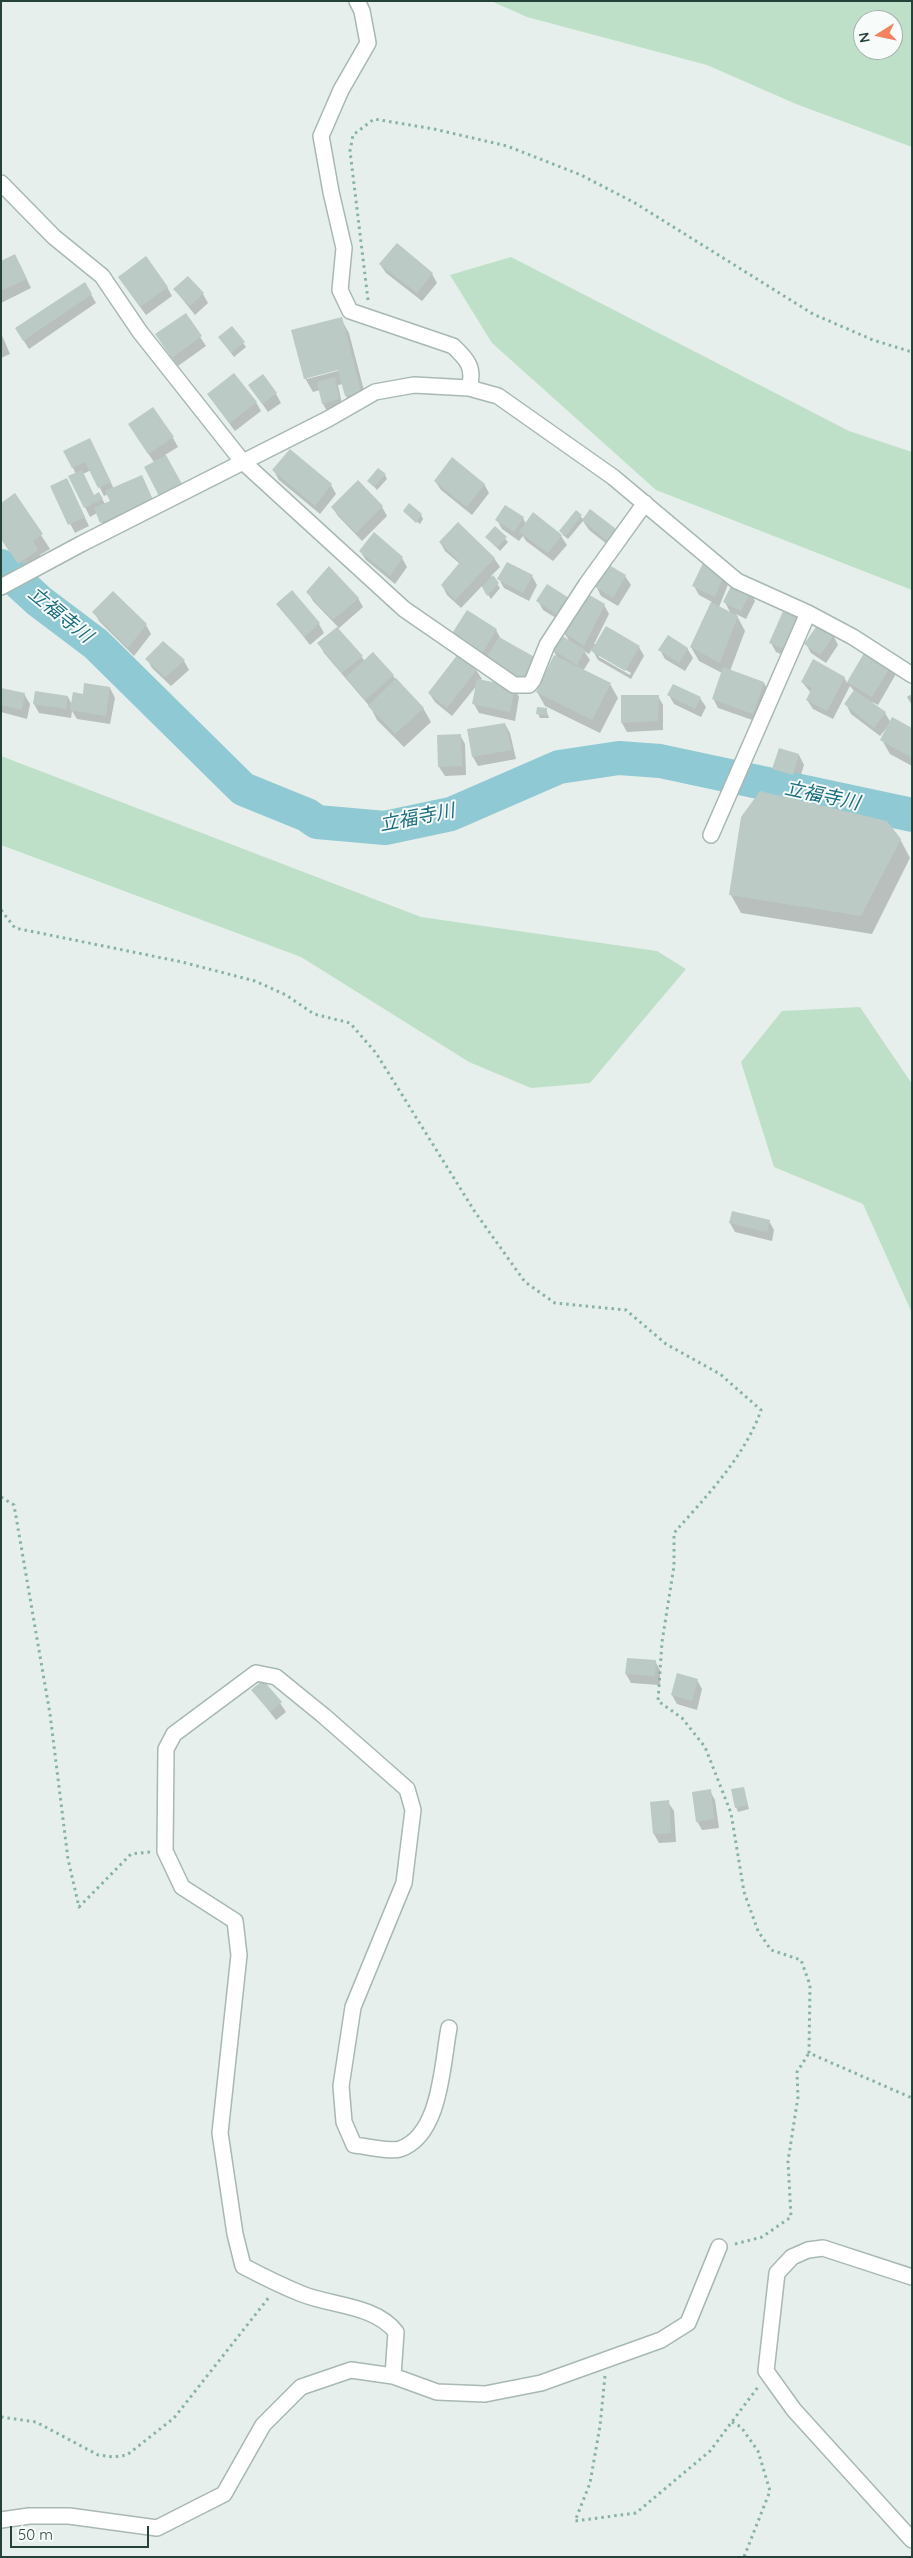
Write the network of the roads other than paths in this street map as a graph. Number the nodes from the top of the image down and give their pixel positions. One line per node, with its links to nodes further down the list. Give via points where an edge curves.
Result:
1 (357, 1): 3 (street, via 368,43 341,90 321,136 344,248 340,290 350,311 453,346 472,368)
2 (1, 183): 4 (street, via 54,237 102,276 140,332)
3 (469, 388): 4 (street, via 414,385 375,392); 5 (street, via 498,396)
4 (242, 461): 5 (street, via 404,609 521,687 533,680 547,644); 6 (street)
5 (645, 503): 7 (street, via 737,581)
6 (3, 586)
7 (808, 613): 8 (street); 9 (street)
8 (912, 675)
9 (711, 835)
10 (449, 2028): 13 (street, via 435,2108 420,2137 399,2149 354,2145 344,2122 342,2086 353,2007 404,1883 413,1810 407,1789 324,1716 276,1677 256,1673 174,1734 166,1749 165,1852 182,1887 235,1921 239,1955 220,2133 235,2234 243,2266 304,2295 387,2321 396,2332)
11 (719, 2247): 13 (street, via 688,2323 661,2340 541,2383 485,2394 437,2392)
12 (912, 2277): 15 (street, via 823,2248 792,2257 777,2273 766,2371 794,2410)
13 (393, 2376): 14 (street, via 351,2370 301,2387 263,2425 224,2494 157,2528 69,2516)
14 (1, 2520)
15 (912, 2540)

